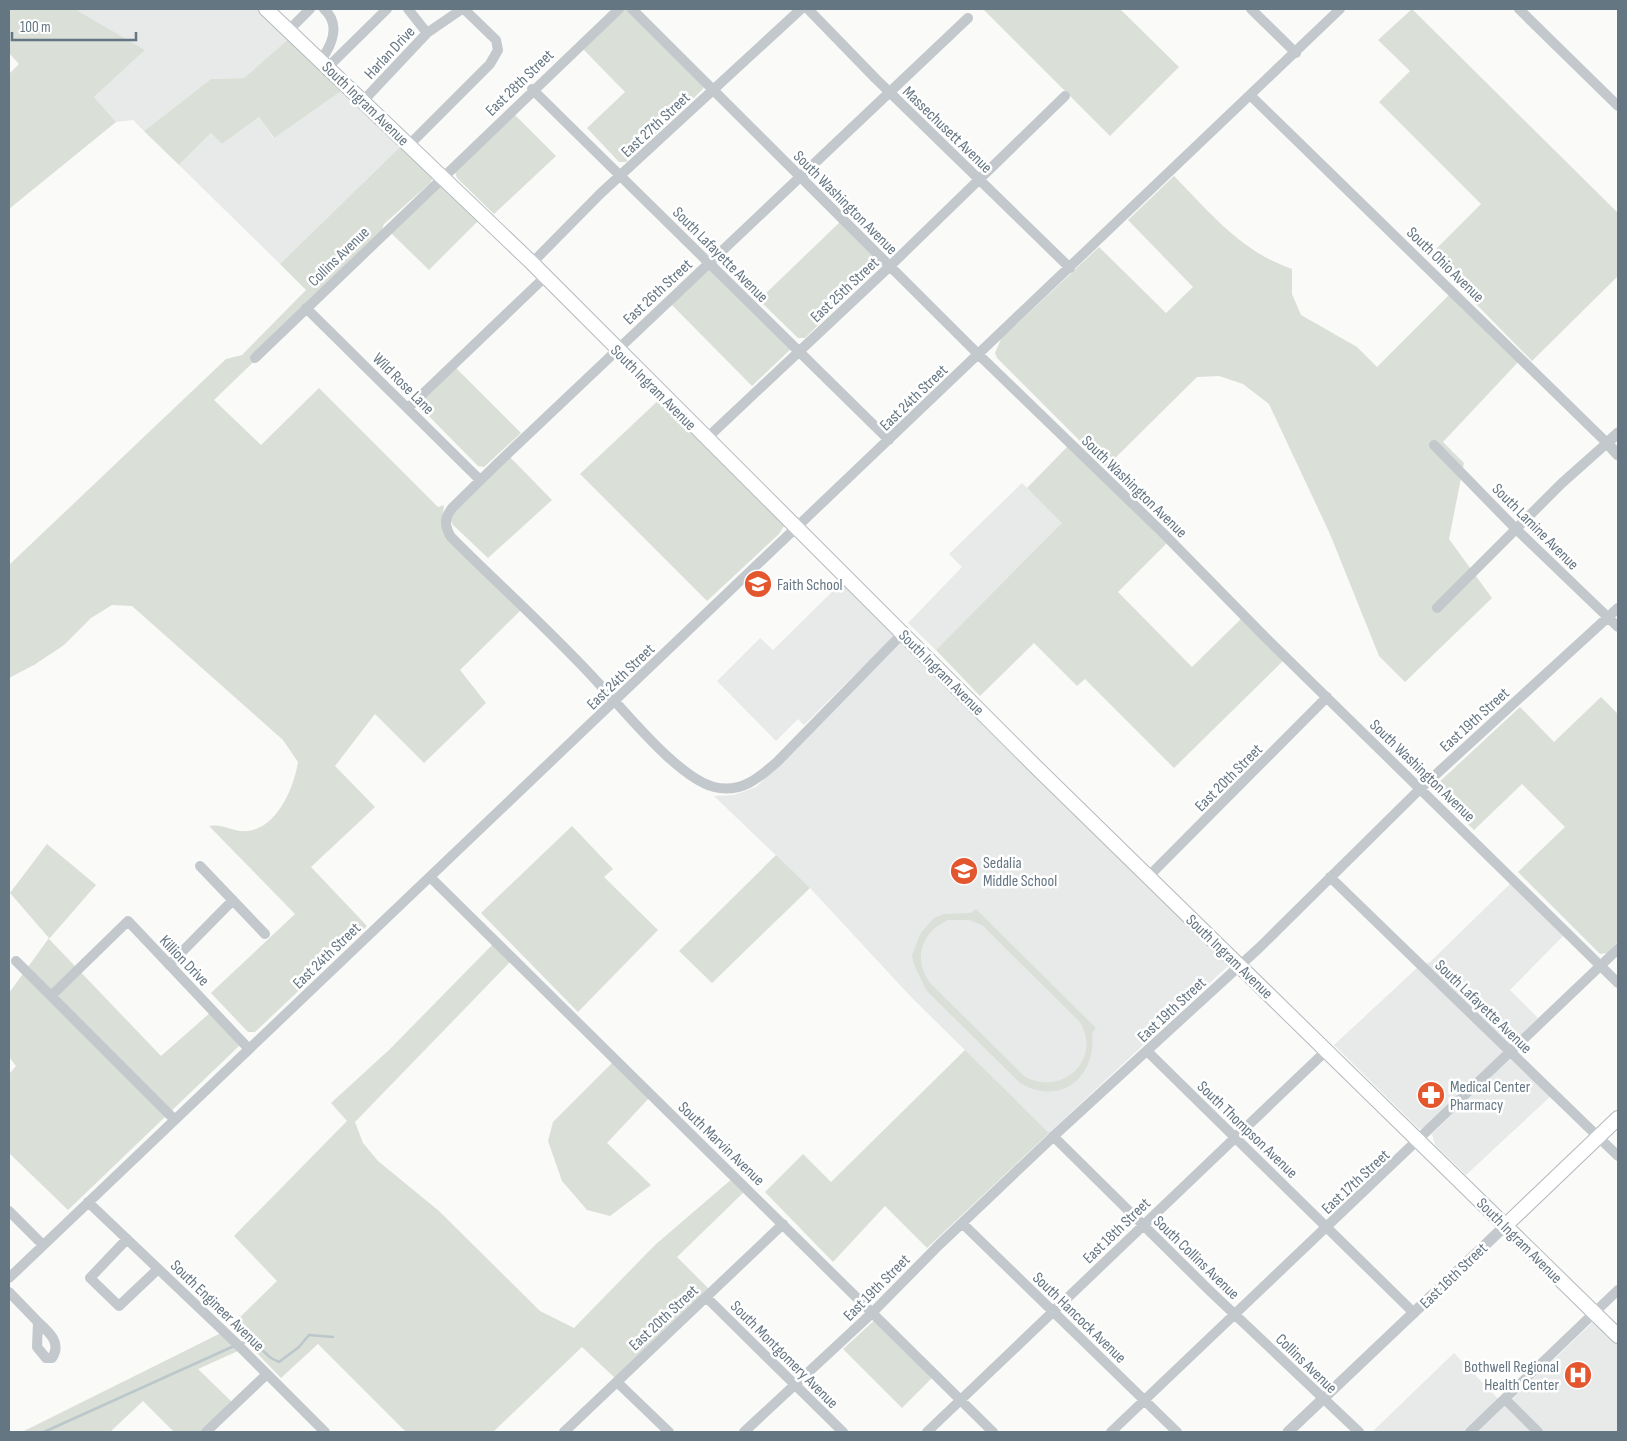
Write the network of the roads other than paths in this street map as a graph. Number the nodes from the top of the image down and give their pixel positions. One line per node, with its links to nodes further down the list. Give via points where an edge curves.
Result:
1 (266, 9): 15 (main road, South Ingram Avenue)
2 (310, 9): 15 (street)
3 (324, 9): 18 (street, via 331,15 334,33)
4 (387, 9): 18 (street)
5 (408, 9): 16 (street)
6 (463, 9): 16 (street, Harlan Drive); 26 (street, via 496,40 498,50 490,64)
7 (618, 9): 19 (street, East 28th Street)
8 (632, 9): 20 (street, South Washington Avenue)
9 (801, 9): 20 (street, East 27th Street)
10 (808, 9): 21 (street, Massechusett Avenue)
11 (1251, 9): 17 (street)
12 (1340, 9): 17 (street, East 24th Street)
13 (1520, 9): 25 (street)
14 (968, 18): 21 (street, East 26th Street)
15 (289, 30): 18 (main road, South Ingram Avenue)
16 (427, 33): 24 (street, Harlan Drive)
17 (1296, 53): 23 (street, East 24th Street)
18 (324, 64): 24 (main road, South Ingram Avenue)
19 (532, 89): 27 (street, South Lafayette Avenue); 28 (street, East 28th Street)
20 (713, 90): 27 (street, East 27th Street); 29 (street, South Washington Avenue)
21 (890, 92): 29 (street, East 26th Street); 30 (street, Massechusett Avenue)
22 (1065, 96): 30 (street, East 25th Street)
23 (1251, 96): 34 (street, East 24th Street); 45 (street, South Ohio Avenue)
24 (364, 101): 26 (main road, South Ingram Avenue)
25 (1618, 106)
26 (409, 145): 28 (main road, South Ingram Avenue)
27 (620, 176): 31 (street, South Lafayette Avenue); 32 (street, East 27th Street)
28 (441, 177): 32 (main road, South Ingram Avenue); 36 (street, Collins Avenue)
29 (800, 177): 31 (street, East 26th Street); 33 (street, South Washington Avenue)
30 (980, 180): 33 (street, East 25th Street); 34 (street, Massechusett Avenue)
31 (709, 263): 37 (street, East 26th Street); 38 (street, South Lafayette Avenue)
32 (532, 264): 35 (main road, South Ingram Avenue)
33 (889, 266): 38 (street, East 25th Street); 39 (street, South Washington Avenue)
34 (1070, 268): 39 (street, East 24th Street)
35 (545, 276): 37 (main road, South Ingram Avenue); 41 (street)
36 (306, 308): 40 (street, Collins Avenue); 41 (street, Wild Rose Lane)
37 (617, 350): 43 (main road, South Ingram Avenue); 48 (street, East 26th Street)
38 (799, 351): 43 (street, East 25th Street); 44 (street, South Lafayette Avenue)
39 (978, 355): 44 (street, East 24th Street); 56 (street, South Washington Avenue)
40 (255, 358)
41 (408, 408): 48 (street, Wild Rose Lane)
42 (1618, 433): 45 (street)
43 (706, 439): 49 (main road, South Ingram Avenue)
44 (889, 440): 49 (street, East 24th Street)
45 (1607, 443): 47 (street, South Ohio Avenue); 50 (street)
46 (1434, 445): 50 (street, South Lamine Avenue)
47 (1618, 454)
48 (480, 480): 57 (street, East 26th Street, via 446,515 446,528 451,537)
49 (796, 528): 55 (main road, South Ingram Avenue); 57 (street, East 24th Street)
50 (1516, 529): 51 (street); 53 (street, South Lamine Avenue)
51 (1437, 608)
52 (1618, 608): 53 (street, East 19th Street)
53 (1608, 617): 54 (street, South Lamine Avenue); 58 (street, East 19th Street)
54 (1618, 627)
55 (903, 633): 57 (street, via 778,761 759,778 740,788 716,788 696,780); 60 (main road, South Ingram Avenue)
56 (1327, 697): 58 (street, South Washington Avenue); 60 (street, East 20th Street)
57 (614, 702): 61 (street, East 24th Street)
58 (1421, 788): 62 (street, East 19th Street); 69 (street, South Washington Avenue)
59 (200, 866): 63 (street)
60 (1148, 876): 68 (main road, South Ingram Avenue)
61 (430, 877): 72 (street, East 24th Street); 86 (street, South Marvin Avenue)
62 (1330, 877): 68 (street, East 19th Street); 75 (street, South Lafayette Avenue)
63 (232, 900): 64 (street); 67 (street)
64 (265, 934)
65 (1618, 950): 69 (street, East 17th Street)
66 (16, 961): 71 (street)
67 (169, 965): 71 (street, Killion Drive, via 128,921); 72 (street, Killion Drive)
68 (1239, 966): 73 (main road, South Ingram Avenue); 74 (street, East 19th Street)
69 (1601, 966): 70 (street, South Washington Avenue); 75 (street, East 17th Street)
70 (1618, 983)
71 (51, 996): 77 (street)
72 (249, 1049): 77 (street, East 24th Street)
73 (1327, 1050): 79 (street, East 18th Street); 81 (main road, South Ingram Avenue)
74 (1148, 1052): 78 (street, East 19th Street); 79 (street, South Thompson Avenue)
75 (1510, 1052): 80 (street, South Lafayette Avenue); 81 (street, East 17th Street)
76 (1618, 1118): 80 (main road, East 16th Street)
77 (175, 1120): 83 (street, East 24th Street)
78 (1053, 1136): 85 (street, East 19th Street); 87 (street, South Collins Avenue)
79 (1235, 1137): 87 (street, East 18th Street); 89 (street, South Thompson Avenue)
80 (1599, 1137): 82 (street, South Lafayette Avenue); 88 (main road, East 16th Street)
81 (1419, 1141): 88 (main road, South Ingram Avenue); 89 (street, East 17th Street)
82 (1618, 1156)
83 (88, 1202): 90 (street, South Engineer Avenue); 91 (street, East 24th Street)
84 (9, 1211): 91 (street)
85 (962, 1223): 97 (street, South Hancock Avenue); 100 (street, East 19th Street)
86 (783, 1224): 96 (street, East 20th Street); 100 (street, South Marvin Avenue)
87 (1143, 1225): 97 (street, East 18th Street); 101 (street, South Collins Avenue)
88 (1505, 1226): 98 (main road, South Ingram Avenue); 99 (street, East 16th Street)
89 (1328, 1227): 99 (street, South Thompson Avenue); 101 (street, East 17th Street)
90 (127, 1239): 92 (street, South Engineer Avenue); 92 (street, via 90,1278 119,1306)
91 (43, 1245): 93 (street, East 24th Street)
92 (158, 1269): 104 (street, South Engineer Avenue)
93 (9, 1278)
94 (1618, 1290): 98 (street)
95 (9, 1292): 102 (street)
96 (706, 1297): 105 (street, East 20th Street); 106 (street, South Montgomery Avenue)
97 (1053, 1312): 109 (street, East 18th Street); 110 (street, South Hancock Avenue)
98 (1595, 1312): 103 (main road, South Ingram Avenue); 108 (street)
99 (1414, 1313): 107 (street, East 16th Street)
100 (871, 1314): 106 (street, East 19th Street); 109 (street, South Marvin Avenue)
101 (1235, 1314): 107 (street, Collins Avenue); 110 (street, East 17th Street)
102 (38, 1322)
103 (1618, 1336)
104 (267, 1374): 111 (street); 112 (street, South Engineer Avenue)
105 (617, 1382): 113 (street, East 20th Street); 114 (street)
106 (794, 1385): 115 (street, East 19th Street); 116 (street, South Montgomery Avenue)
107 (1323, 1399): 121 (street, East 16th Street); 122 (street, Collins Avenue)
108 (1505, 1399): 123 (street); 124 (street)
109 (961, 1400): 117 (street, East 18th Street); 118 (street, South Marvin Avenue)
110 (1144, 1401): 119 (street, East 17th Street); 120 (street, South Hancock Avenue)
111 (206, 1432)
112 (325, 1432)
113 (564, 1432)
114 (669, 1432)
115 (744, 1432)
116 (843, 1432)
117 (927, 1432)
118 (993, 1432)
119 (1111, 1432)
120 (1176, 1432)
121 (1288, 1432)
122 (1359, 1432)
123 (1470, 1432)
124 (1538, 1432)

